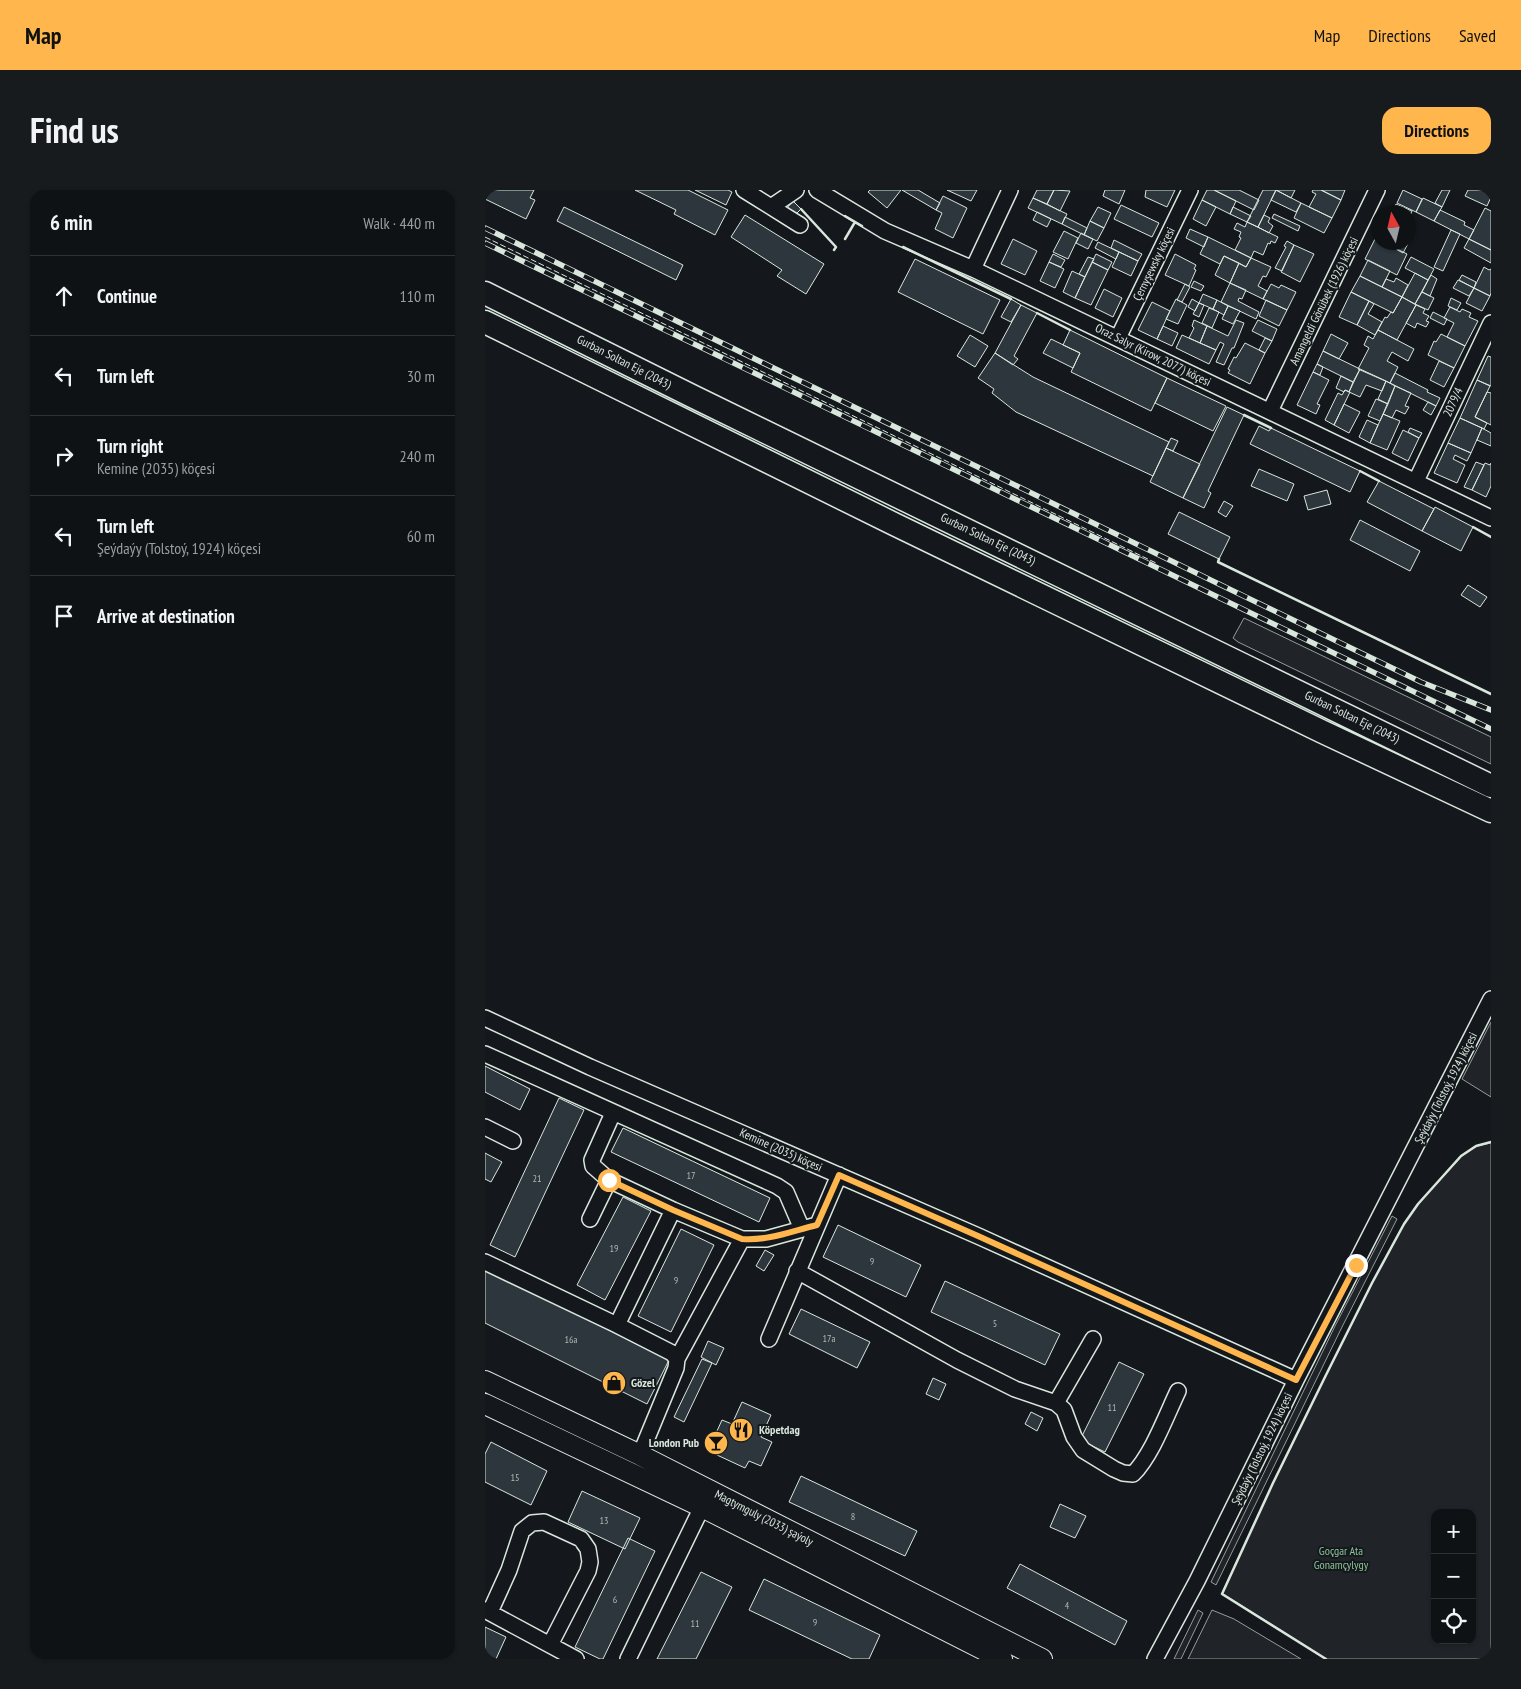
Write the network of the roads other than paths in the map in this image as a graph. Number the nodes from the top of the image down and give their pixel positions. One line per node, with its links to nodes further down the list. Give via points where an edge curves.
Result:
1 (744, 190): 7 (street)
2 (796, 190): 7 (street)
3 (817, 190): 9 (street, Oraz Salyr (Kirow, 2077) köçesi, via 885,231)
4 (1010, 190): 9 (street)
5 (1190, 190): 13 (street, Çernyşewsky köçesi)
6 (1377, 190): 14 (street, Amangeldi Gönübek (1926) köçesi)
7 (771, 207): 8 (street)
8 (800, 225)
9 (973, 269): 13 (street, Oraz Salyr (Kirow, 2077) köçesi)
10 (485, 293): 17 (highway, Gurban Soltan Eje (2043))
11 (485, 322): 18 (highway, Gurban Soltan Eje (2043))
12 (1491, 323): 15 (street, 2079/4 / 2079/4)
13 (1118, 338): 14 (street, Oraz Salyr (Kirow, 2077) köçesi)
14 (1270, 412): 15 (street, Oraz Salyr (Kirow, 2077) köçesi)
15 (1416, 481): 16 (street, Oraz Salyr (Kirow, 2077) köçesi)
16 (1491, 518)
17 (1491, 786)
18 (1486, 811)
19 (1491, 999): 38 (street, Şeýdaýy (Tolstoý, 1924) köçesi)
20 (485, 1018): 25 (street, Kemine (2035) köçesi)
21 (485, 1054): 22 (street)
22 (613, 1113): 26 (street, via 592,1160 593,1166); 30 (street, via 777,1186 786,1192)
23 (485, 1127): 24 (street)
24 (513, 1141)
25 (839, 1175): 29 (street); 38 (street, Kemine (2035) köçesi)
26 (609, 1180): 27 (street); 28 (street)
27 (673, 1210): 31 (street); 34 (street)
28 (590, 1219)
29 (817, 1225): 30 (street); 33 (street)
30 (802, 1229): 31 (street, via 766,1239)
31 (742, 1239): 37 (street)
32 (485, 1262): 34 (street)
33 (797, 1271): 35 (street); 41 (street, via 957,1360 1015,1389)
34 (617, 1325): 37 (street, via 672,1353)
35 (769, 1338)
36 (1093, 1339): 41 (street)
37 (677, 1359): 43 (street)
38 (1296, 1380): 51 (street, Şeýdaýy (Tolstoý, 1924) köçesi)
39 (485, 1381): 43 (main road, Magtymguly (2033) şaýoly)
40 (1178, 1391): 41 (street, via 1147,1456 1133,1474 1114,1469 1083,1450 1063,1410)
41 (1056, 1403)
42 (485, 1404): 44 (main road, Magtymguly (2033) şaýoly)
43 (640, 1455): 50 (main road, Magtymguly (2033) şaýoly)
44 (702, 1507): 48 (street); 49 (main road, Magtymguly (2033) şaýoly)
45 (488, 1611): 46 (street); 46 (street, via 509,1570 522,1531 531,1523 544,1522 581,1538 588,1550 588,1571)
46 (550, 1645): 47 (street)
47 (576, 1659)
48 (628, 1659)
49 (1002, 1659)
50 (1042, 1659)
51 (1155, 1659)

